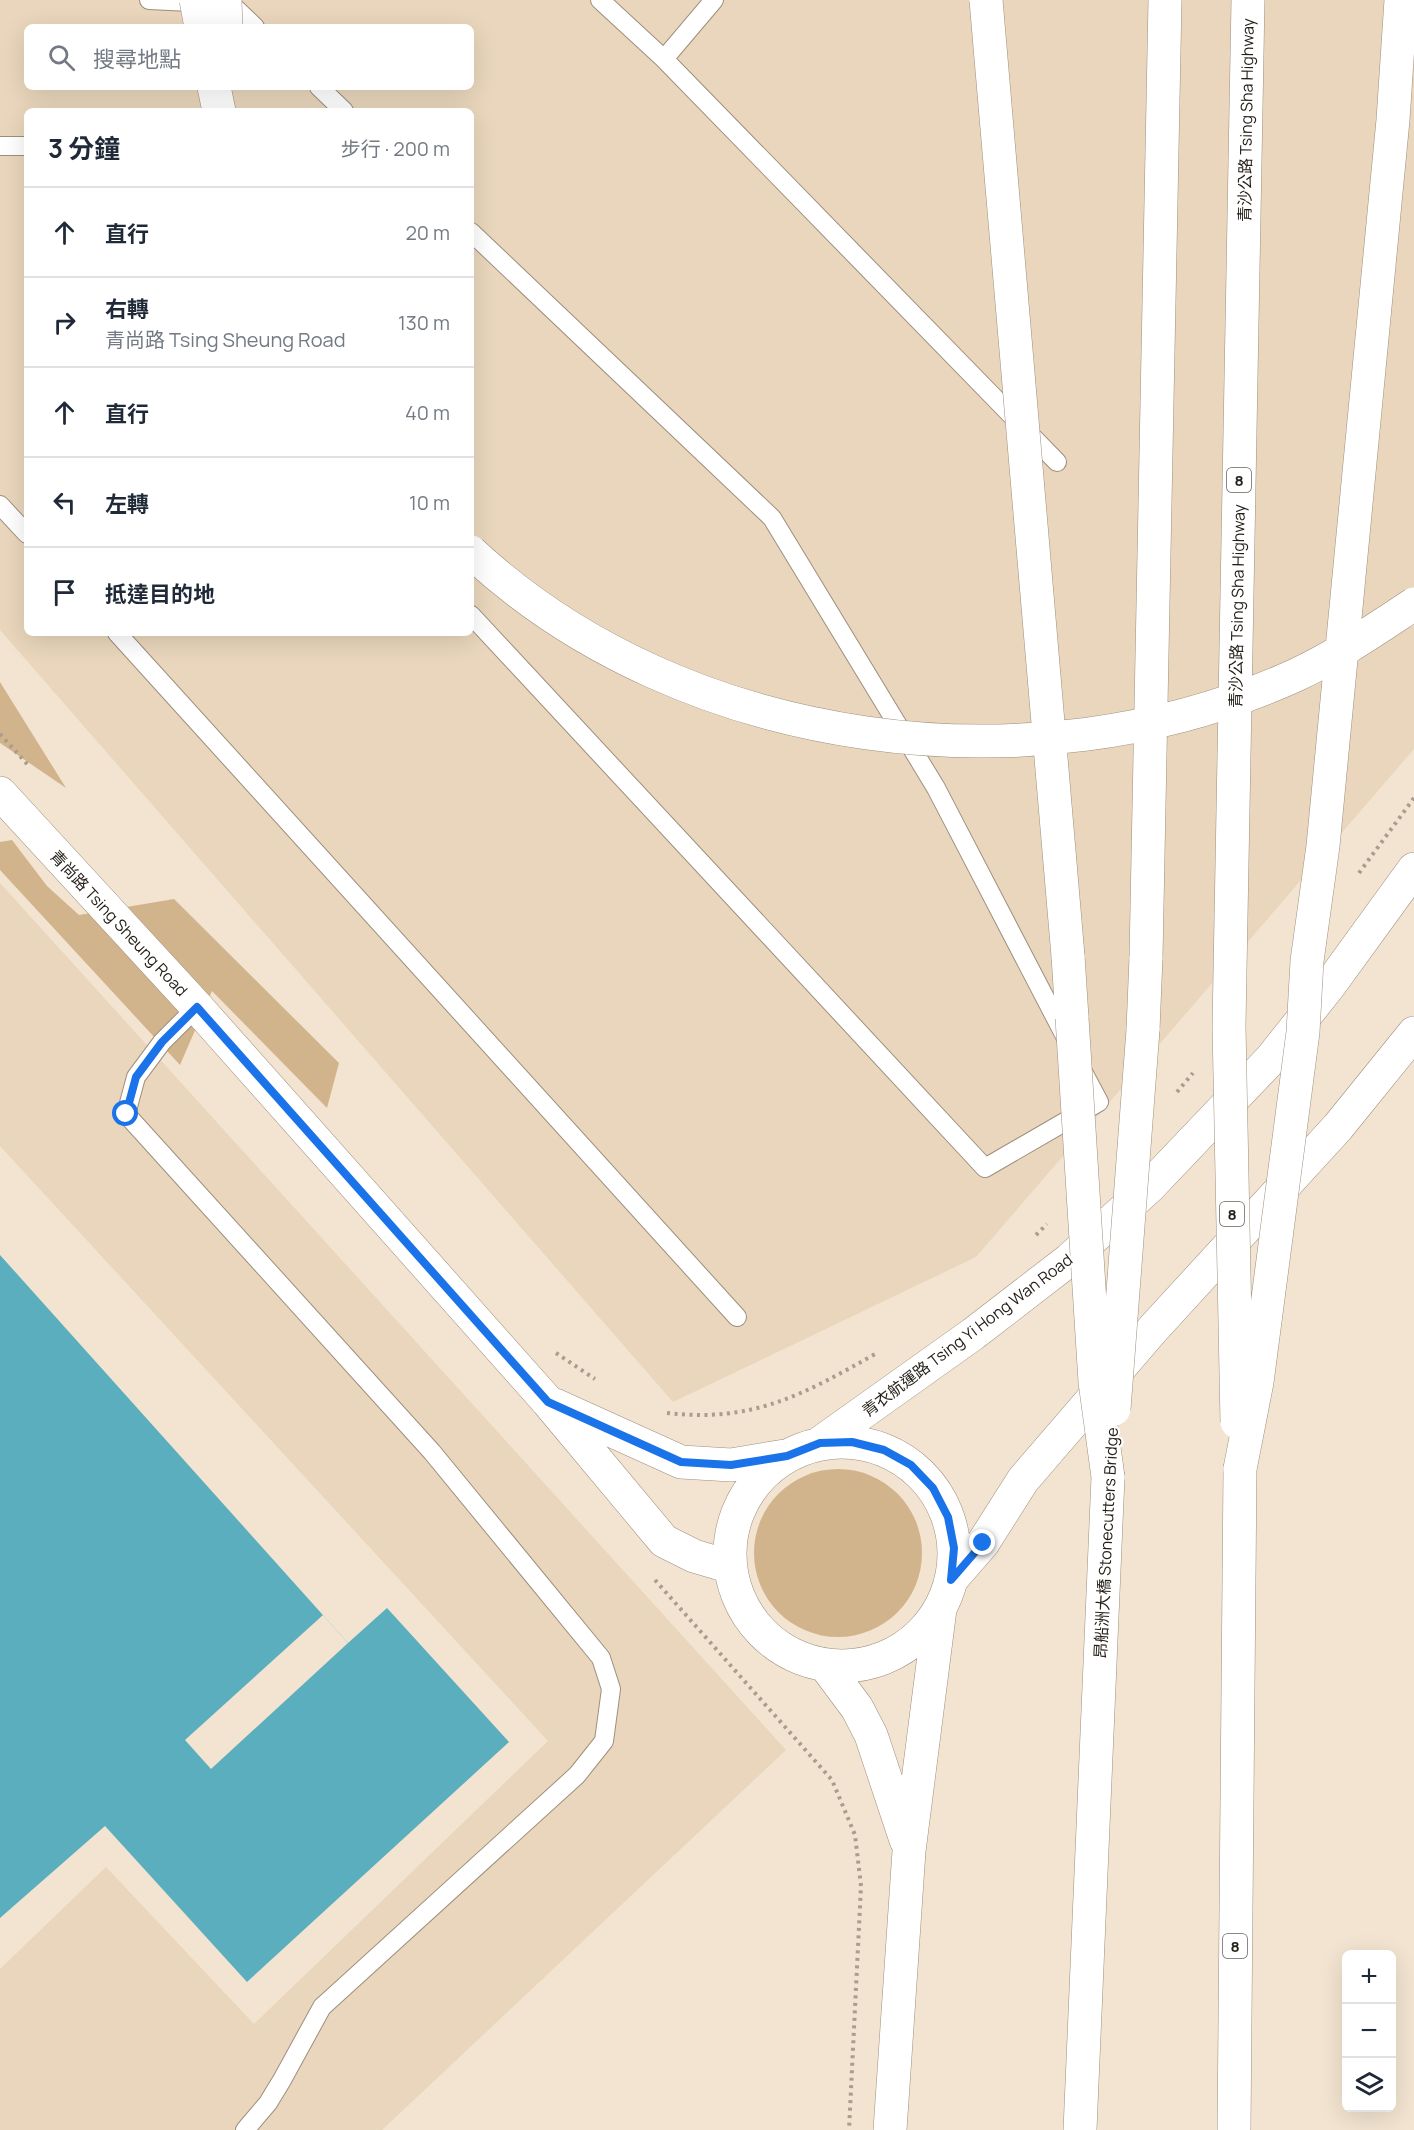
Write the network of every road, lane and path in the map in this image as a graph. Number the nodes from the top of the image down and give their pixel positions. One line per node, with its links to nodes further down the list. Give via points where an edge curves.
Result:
1 (149, 0): 12 (lane, via 231,4)
2 (196, 0): 10 (main road, bridge)
3 (225, 0): 11 (main road, bridge)
4 (600, 0): 13 (lane)
5 (714, 0): 13 (lane)
6 (986, 0): 51 (main road, bridge, via 1068,956 1095,1382)
7 (1165, 0): 51 (main road, 昂船洲大橋 Stonecutters Bridge, bridge, via 1146,957)
8 (1248, 0): 50 (main road, 青沙公路 Tsing Sha Highway / 8, bridge, via 1230,959 1234,1383)
9 (1401, 0): 50 (main road, bridge, via 1392,132 1323,846 1307,961 1303,1032 1257,1382)
10 (200, 24)
11 (226, 24)
12 (252, 24)
13 (664, 59): 23 (lane)
14 (214, 90): 17 (main road)
15 (228, 90): 18 (main road)
16 (321, 90): 19 (lane)
17 (218, 108)
18 (229, 108)
19 (341, 108)
20 (0, 146): 21 (lane)
21 (24, 146)
22 (474, 235): 28 (lane, via 772,518 936,788 1099,1102 985,1168)
23 (1057, 462)
24 (0, 504): 25 (lane)
25 (24, 531)
26 (474, 555): 27 (main road, bridge, via 570,626 649,669 725,700 809,723 922,740 1073,738 1215,706 1296,675)
27 (1414, 604)
28 (474, 618)
29 (120, 636): 42 (lane)
30 (0, 735): 31 (path)
31 (32, 770)
32 (0, 794): 36 (main road, 青尚路 Tsing Sheung Road)
33 (1414, 798): 35 (path)
34 (1414, 869): 48 (main road, 青衣航運路 Tsing Yi Hong Wan Road, via 1270,1060 1149,1187 1060,1267)
35 (1354, 879)
36 (197, 1007): 46 (main road, 青尚路 Tsing Sheung Road); 57 (lane, via 162,1042 136,1077 126,1114 432,1452 601,1658 610,1689 604,1741 578,1775 322,2007 277,2088)
37 (1414, 1033): 54 (main road, via 1338,1127 1153,1329 1023,1480)
38 (1197, 1068): 39 (path)
39 (1175, 1094)
40 (1053, 1218): 41 (path)
41 (1029, 1242)
42 (736, 1317)
43 (555, 1352): 45 (path)
44 (880, 1352): 47 (path, via 819,1386 767,1408 698,1416)
45 (601, 1383)
46 (548, 1402): 49 (main road, 青尚路 Tsing Sheung Road, via 681,1462 731,1465); 52 (main road, 青尚路 Tsing Sheung Road, via 664,1541 694,1556)
47 (657, 1412)
48 (820, 1443): 49 (main road); 54 (main road, via 852,1442 884,1450 911,1465 933,1488 948,1517 954,1548)
49 (787, 1456): 52 (main road, via 761,1476 742,1503 732,1534)
50 (1240, 1469): 61 (main road, 8)
51 (1108, 1477): 60 (main road, 昂船洲大橋 Stonecutters Bridge)
52 (731, 1567): 55 (main road, via 738,1596 772,1642 798,1657)
53 (650, 1574): 58 (path, via 832,1780 855,1835 861,1886)
54 (946, 1595): 55 (main road, via 919,1636 892,1655 860,1665); 56 (main road)
55 (825, 1665): 56 (main road, via 857,1708 871,1735)
56 (909, 1851): 59 (main road)
57 (245, 2130)
58 (849, 2130)
59 (890, 2130)
60 (1080, 2130)
61 (1234, 2130)

